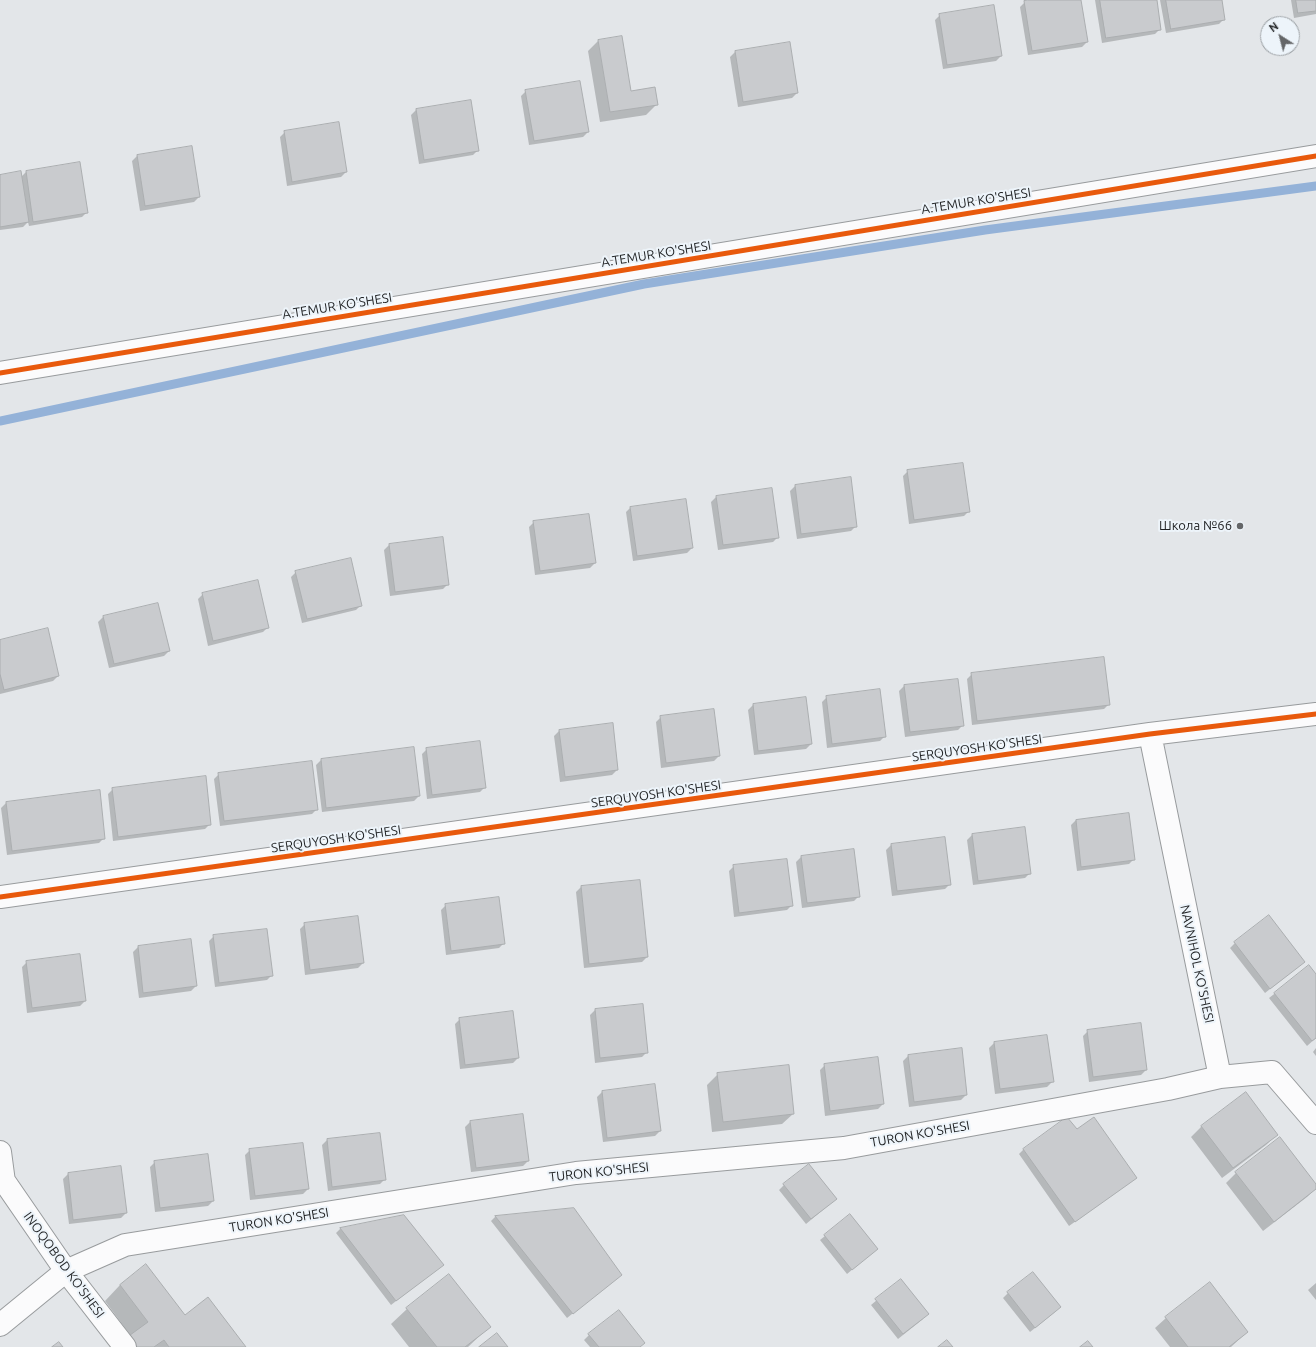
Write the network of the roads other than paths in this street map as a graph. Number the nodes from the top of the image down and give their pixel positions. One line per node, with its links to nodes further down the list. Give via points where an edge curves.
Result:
1 (1316, 156): 2 (street, A.TEMUR KO'SHESI)
2 (0, 373)
3 (1316, 714): 4 (street, SERQUYOSH KO'SHESI)
4 (1150, 734): 5 (street, SERQUYOSH KO'SHESI); 6 (street, NAVNIHOL KO'SHESI)
5 (0, 897)
6 (1220, 1076): 7 (street, via 1272,1072); 10 (street, TURON KO'SHESI, via 1168,1089 844,1148 576,1173 125,1245)
7 (1316, 1123)
8 (0, 1152): 9 (street)
9 (2, 1179): 10 (street, INOQOBOD KO'SHESI)
10 (66, 1271): 11 (street, TURON KO'SHESI); 12 (street, INOQOBOD KO'SHESI)
11 (0, 1325)
12 (125, 1347)

